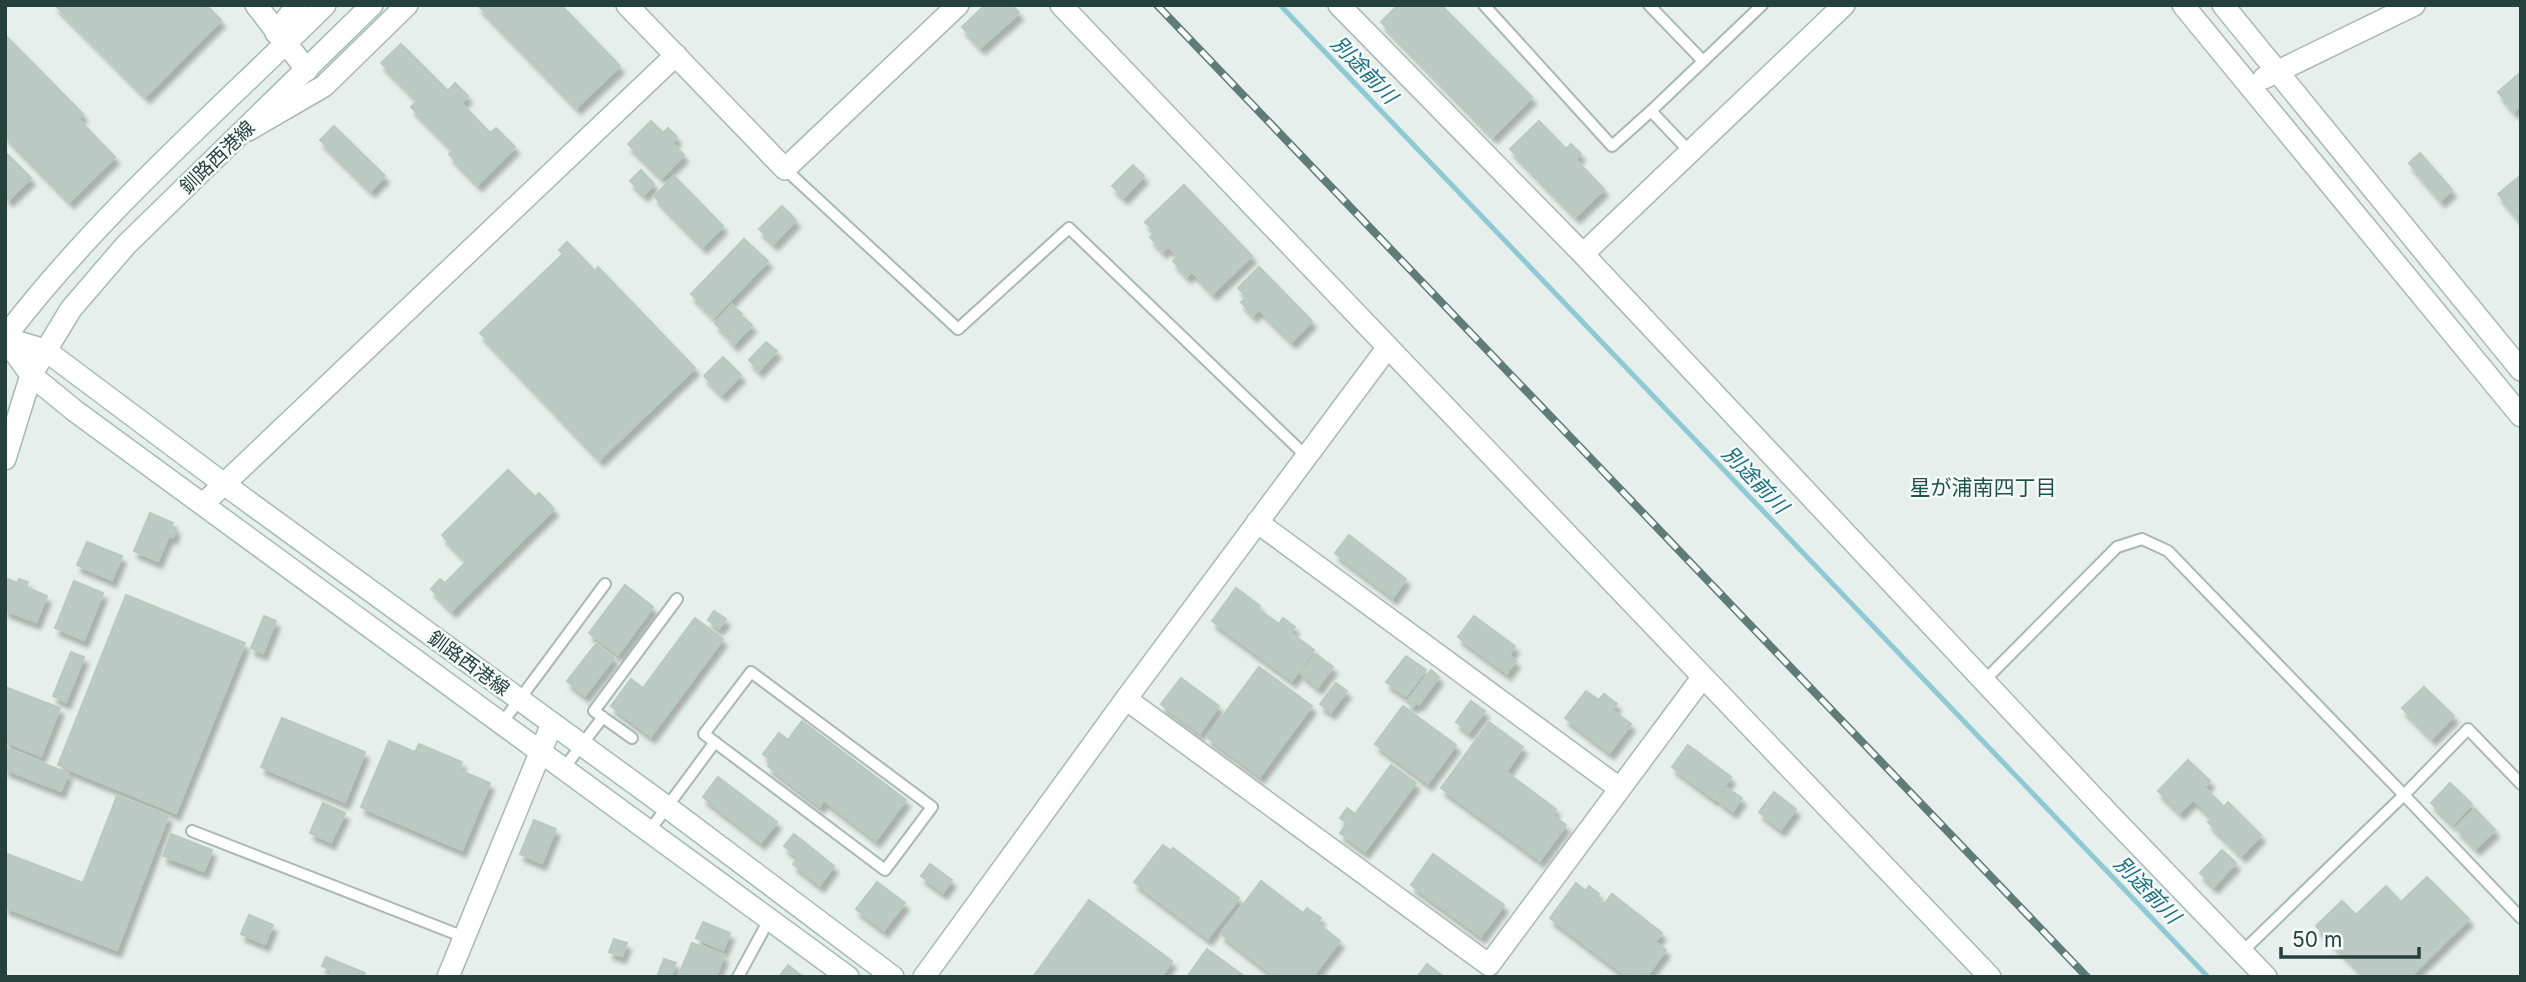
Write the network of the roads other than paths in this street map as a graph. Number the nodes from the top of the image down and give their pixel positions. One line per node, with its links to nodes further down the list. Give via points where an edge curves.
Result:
1 (256, 5): 17 (street)
2 (297, 5): 17 (street)
3 (325, 5): 17 (street, 釧路西港線)
4 (372, 5): 20 (street, 釧路西港線)
5 (407, 5): 24 (street, via 324,86)
6 (627, 5): 18 (street)
7 (958, 5): 26 (street)
8 (1060, 5): 29 (street)
9 (1339, 5): 27 (street)
10 (1484, 5): 23 (lane, via 1612,146)
11 (1649, 5): 19 (lane)
12 (1762, 5): 19 (lane)
13 (1844, 5): 25 (street)
14 (2183, 5): 22 (street)
15 (2222, 5): 21 (street)
16 (2414, 5): 21 (street)
17 (281, 38): 20 (street); 28 (street, 釧路西港線, via 41,290)
18 (676, 55): 26 (street); 36 (street)
19 (1703, 61): 23 (lane)
20 (307, 70): 24 (street, 釧路西港線)
21 (2276, 71): 22 (street); 31 (street)
22 (2250, 87): 33 (street)
23 (1651, 111): 25 (lane)
24 (241, 134): 30 (street, 釧路西港線, via 126,245 71,309)
25 (1690, 152): 27 (street)
26 (785, 169): 34 (lane, via 958,329 1069,228)
27 (1583, 254): 42 (street)
28 (5, 338): 30 (street, 釧路西港線); 32 (street, 釧路西港線)
29 (1388, 347): 34 (street); 41 (street)
30 (44, 350): 32 (street, 釧路西港線); 36 (street, 釧路西港線)
31 (2521, 370)
32 (31, 375): 35 (street); 37 (street, 釧路西港線)
33 (2521, 416)
34 (1306, 456): 38 (street)
35 (5, 459)
36 (224, 484): 37 (street); 43 (street, 釧路西港線)
37 (203, 504): 46 (street, 釧路西港線)
38 (1257, 522): 44 (street); 54 (street)
39 (605, 584): 43 (lane)
40 (677, 599): 45 (lane, via 594,710)
41 (1702, 678): 54 (street); 68 (street)
42 (1984, 681): 55 (lane, via 2117,547 2142,539 2168,551); 62 (street)
43 (519, 699): 46 (lane); 47 (street, 釧路西港線)
44 (1126, 699): 54 (street, via 1489,965); 67 (street)
45 (603, 717): 48 (lane); 50 (lane)
46 (502, 723): 51 (street, 釧路西港線)
47 (552, 724): 50 (street, 釧路西港線); 51 (street)
48 (632, 738)
49 (715, 742): 49 (lane, via 885,870 932,807 751,672 705,734); 56 (lane)
50 (581, 746): 52 (lane); 56 (street, 釧路西港線)
51 (540, 750): 52 (street, 釧路西港線); 61 (street)
52 (564, 768): 57 (street, 釧路西港線)
53 (2521, 784): 55 (lane, via 2468,729)
54 (1619, 788)
55 (2404, 795): 60 (lane); 62 (lane)
56 (667, 807): 57 (lane); 66 (street, 釧路西港線)
57 (650, 830): 59 (street, 釧路西港線)
58 (192, 831): 61 (lane)
59 (770, 918): 64 (lane); 65 (street, 釧路西港線)
60 (2521, 918)
61 (464, 937): 63 (street)
62 (2242, 952): 69 (street)
63 (448, 977)
64 (737, 977)
65 (848, 977)
66 (893, 977)
67 (924, 977)
68 (1990, 977)
69 (2266, 977)

